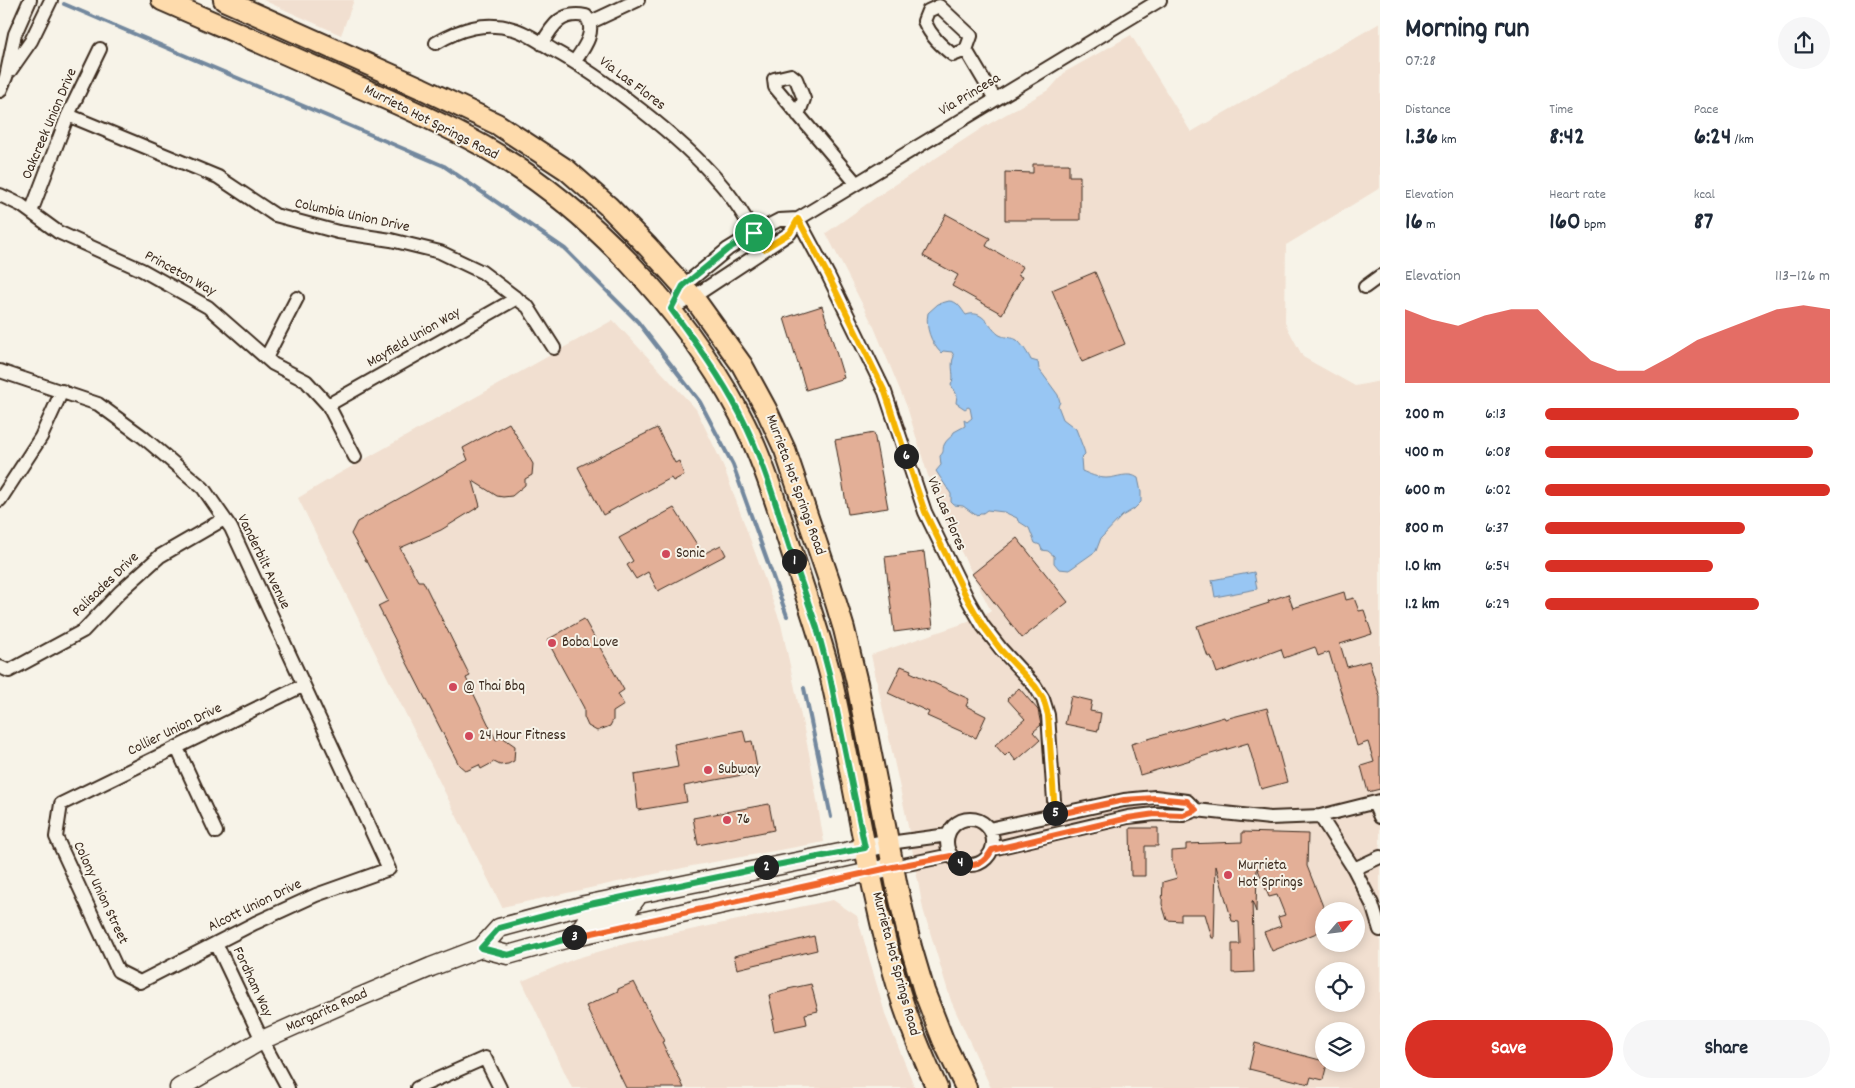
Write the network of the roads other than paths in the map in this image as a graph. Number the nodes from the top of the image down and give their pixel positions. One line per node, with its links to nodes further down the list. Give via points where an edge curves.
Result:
1 (30, 0): 13 (street, via 16,34)
2 (51, 0): 13 (street, via 31,41)
3 (162, 0): 29 (main road, Murrieta Hot Springs Road, via 407,108 483,146 564,202 617,251)
4 (224, 0): 26 (main road, Murrieta Hot Springs Road, via 497,124 566,170 608,206)
5 (638, 0): 7 (street)
6 (1160, 0): 15 (street, Via Princesa)
7 (590, 22): 9 (street, via 586,16 565,16); 12 (street, via 590,34)
8 (436, 42): 9 (street, Via Las Flores, via 458,31 495,26 514,29)
9 (542, 44): 12 (street, Via Las Flores)
10 (100, 49): 16 (street, Oakcreek Union Drive)
11 (966, 50): 15 (street)
12 (575, 61): 22 (street, Via Las Flores, via 674,136 699,159 721,184)
13 (6, 77): 14 (street)
14 (0, 91)
15 (994, 99): 18 (street, Via Princesa)
16 (68, 115): 20 (street, Oakcreek Union Drive); 28 (street, Columbia Union Drive, via 218,177 275,215 338,232 440,252 482,272)
17 (798, 115): 18 (street)
18 (856, 183): 21 (street, Via Princesa)
19 (0, 195): 20 (street, Princeton Way)
20 (31, 212): 31 (street, Princeton Way, via 58,232 142,270 208,307)
21 (798, 219): 22 (street, Via Princesa, via 779,220); 23 (street, Via Princesa, via 790,233); 44 (street, Via Las Flores, via 885,392 925,512 968,600 1001,650 1043,698 1048,715)
22 (754, 233): 23 (street, Via Las Flores); 26 (street, Via Princesa, via 728,249)
23 (764, 249): 26 (street, Via Princesa)
24 (1380, 276): 25 (street)
25 (1365, 287)
26 (688, 292): 29 (street, Via Princesa); 50 (main road, Murrieta Hot Springs Road, via 742,365 766,409 794,476 844,628)
27 (297, 298): 31 (street)
28 (517, 298): 30 (street, Columbia Union Drive, via 528,307); 34 (street, Mayfield Union Way)
29 (671, 309): 51 (main road, Murrieta Hot Springs Road, via 705,356 740,415 764,469 817,628)
30 (554, 348)
31 (266, 358): 34 (street, Princeton Way, via 306,381)
32 (0, 371): 33 (street, Vanderbilt Avenue)
33 (62, 391): 36 (street, via 41,437); 37 (street, Vanderbilt Avenue, via 98,404 144,438 203,488)
34 (328, 405): 35 (street, Princeton Way)
35 (355, 457)
36 (0, 500)
37 (224, 519): 38 (street, Palisades Drive, via 160,556 83,631); 39 (street, Vanderbilt Avenue)
38 (5, 669)
39 (302, 686): 40 (street, Collier Union Drive); 56 (street, Vanderbilt Avenue)
40 (177, 748): 42 (street, Collier Union Drive); 48 (street)
41 (1377, 802): 45 (street); 46 (street)
42 (61, 804): 64 (street, Colony Union Street, via 56,837 118,971)
43 (1196, 810): 44 (street, via 1187,801 1155,798 1124,800); 45 (street, via 1270,818); 52 (street, via 1183,815 1155,814 1128,818)
44 (1055, 815): 47 (street)
45 (1320, 816): 57 (street)
46 (1380, 817)
47 (989, 829): 49 (street, via 970,819 956,823); 52 (street)
48 (216, 832)
49 (948, 835): 50 (street); 53 (street)
50 (890, 844): 51 (main road, Margarita Road); 55 (main road, Murrieta Hot Springs Road)
51 (865, 848): 58 (main road, Murrieta Hot Springs Road); 59 (main road, Margarita Road)
52 (992, 850): 53 (street, via 977,865 963,864)
53 (951, 856): 55 (street)
54 (1380, 857): 57 (street)
55 (893, 867): 58 (main road); 71 (main road, Murrieta Hot Springs Road, via 924,991)
56 (389, 869): 62 (street, Alcott Union Drive, via 316,896)
57 (1354, 869): 60 (street, via 1372,904)
58 (870, 872): 61 (main road); 70 (main road, Murrieta Hot Springs Road, via 900,994)
59 (640, 893): 61 (main road, via 628,909 586,921); 63 (main road, Margarita Road, via 499,928)
60 (1380, 930)
61 (576, 936): 63 (main road, via 508,955)
62 (216, 943): 64 (street, Alcott Union Drive); 65 (street, Fordham Way)
63 (481, 948): 65 (main road, Margarita Road)
64 (140, 982)
65 (262, 1040): 66 (main road, Margarita Road); 67 (street, Fordham Way)
66 (180, 1088)
67 (288, 1088)
68 (417, 1088): 69 (street, via 485,1058)
69 (500, 1088)
70 (937, 1088)
71 (966, 1088)

